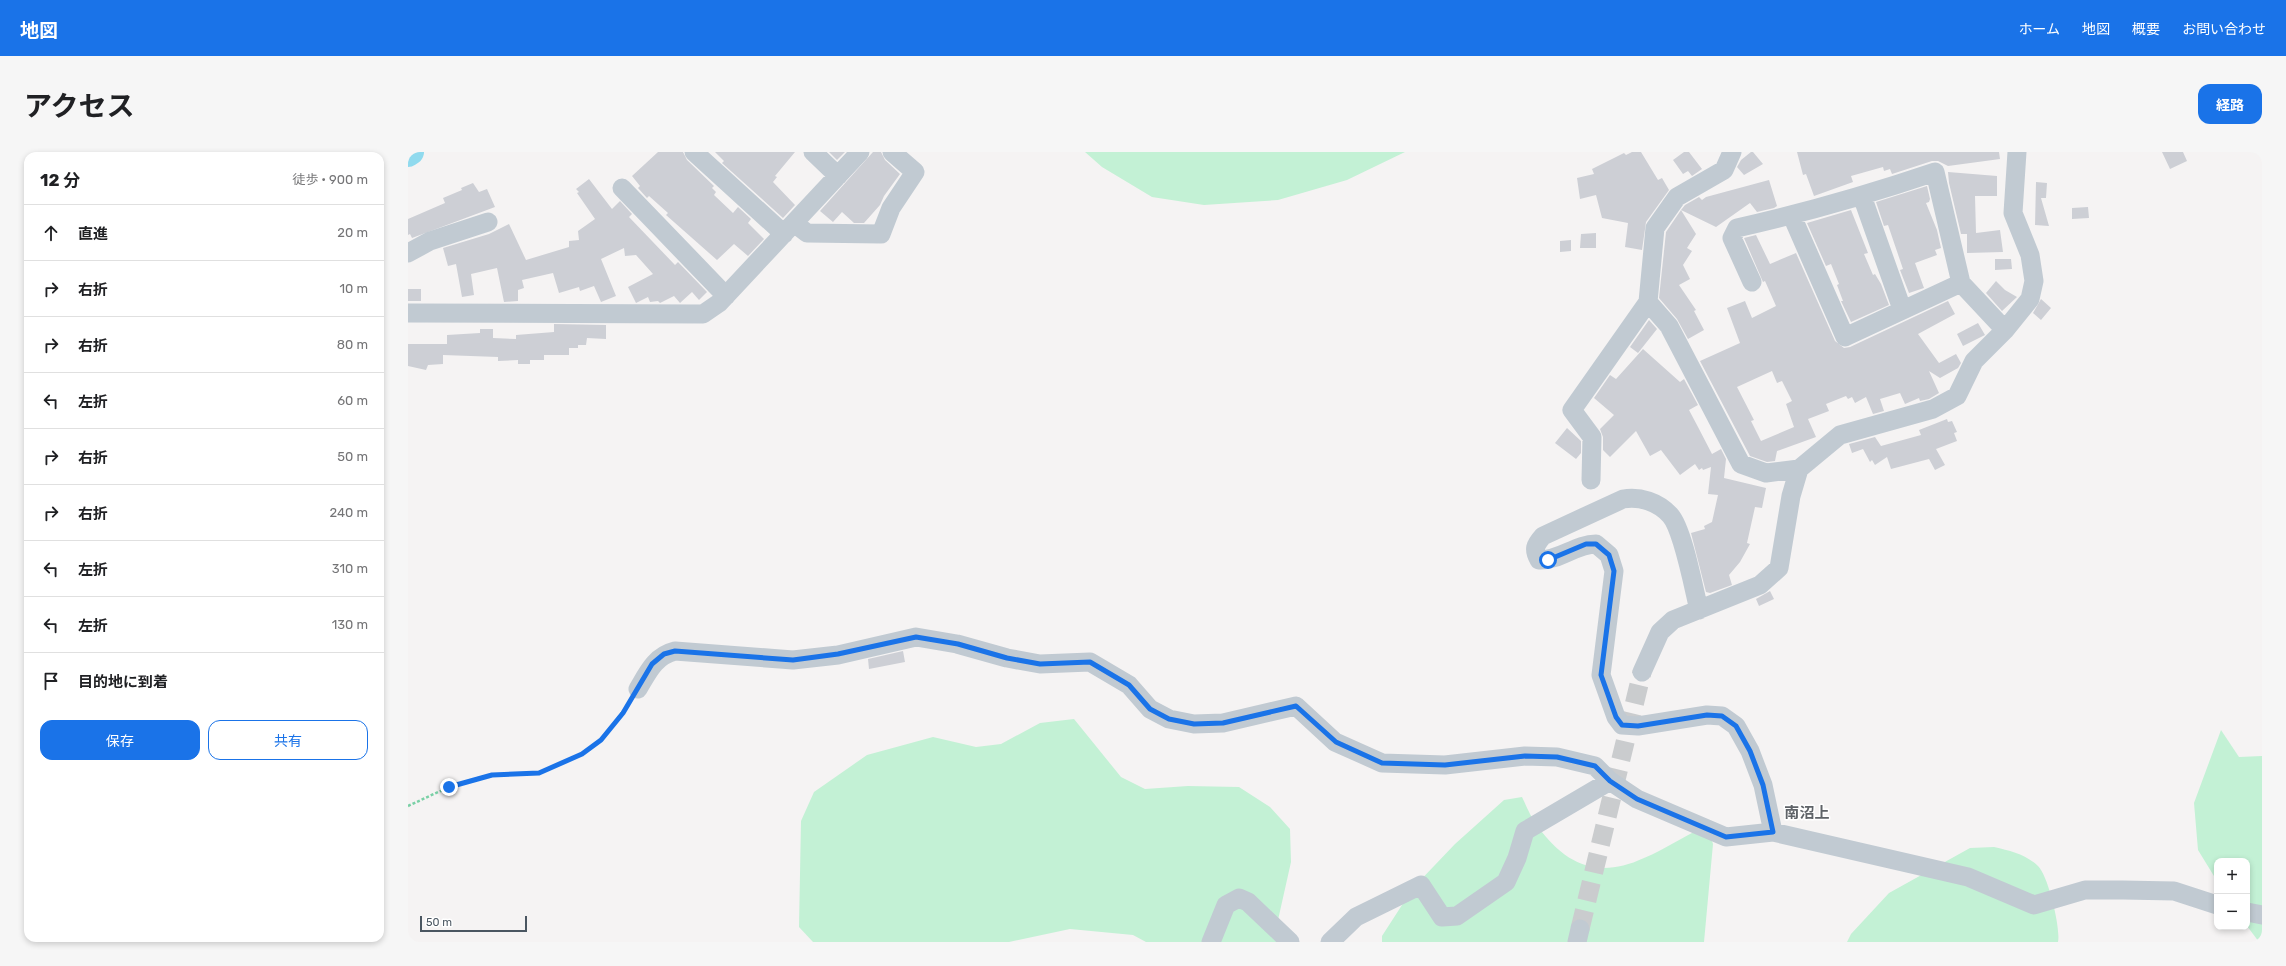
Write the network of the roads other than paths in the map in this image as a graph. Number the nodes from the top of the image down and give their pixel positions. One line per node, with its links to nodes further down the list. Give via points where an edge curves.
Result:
1 (694, 152): 12 (street)
2 (813, 152): 7 (street)
3 (860, 152): 7 (street)
4 (892, 152): 12 (street, via 915,172 891,208 881,234 807,233)
5 (1732, 152): 17 (street, via 1724,170 1677,197 1655,228)
6 (2017, 152): 20 (street, via 2013,213 2030,255 2034,282 2030,299)
7 (838, 176): 12 (street)
8 (622, 188): 16 (street)
9 (1862, 196): 10 (street); 15 (street, via 1936,172); 18 (street)
10 (1792, 216): 14 (street, via 1737,228 1732,238); 18 (street, via 1845,336)
11 (488, 222): 13 (street, via 430,241)
12 (789, 228): 16 (street)
13 (408, 253)
14 (1752, 282)
15 (1961, 283): 18 (street); 20 (street)
16 (726, 296): 19 (street, via 703,314)
17 (1648, 302): 21 (street, via 1670,326 1741,464 1766,474); 22 (street, via 1572,410 1592,437)
18 (1902, 309)
19 (408, 313)
20 (2005, 330): 21 (street, via 1974,361 1956,396 1933,409 1840,435)
21 (1799, 470): 23 (street, via 1791,496 1779,568 1760,585)
22 (1591, 480)
23 (1699, 610): 24 (street, via 1673,620 1660,632); 27 (street, via 1682,541 1671,516 1654,503 1636,497 1623,498 1543,536 1536,544 1535,551 1539,560 1548,560 1586,544 1596,544 1609,555 1614,571 1601,675 1616,717 1622,725 1638,726 1707,715 1722,716 1736,726 1750,751 1763,785)
24 (1642, 672)
25 (638, 689): 26 (street, via 652,664 664,654 675,651 793,660 838,654 916,637 958,644 1040,664 1090,662 1129,685 1150,709 1169,719 1194,724 1223,723 1296,706 1336,742 1382,763 1445,765 1525,756 1557,757 1595,766)
26 (1610, 781): 27 (street, via 1637,799 1726,837); 33 (street, via 1525,832 1506,882 1456,916 1442,917 1421,886 1356,917)
27 (1773, 832): 28 (street, via 1968,877 2034,905 2085,890 2174,891)
28 (2214, 904)
29 (2250, 913): 30 (street)
30 (2262, 915)
31 (1211, 942): 32 (street, via 1226,905 1239,898 1248,902)
32 (1290, 942)
33 (1330, 942)

